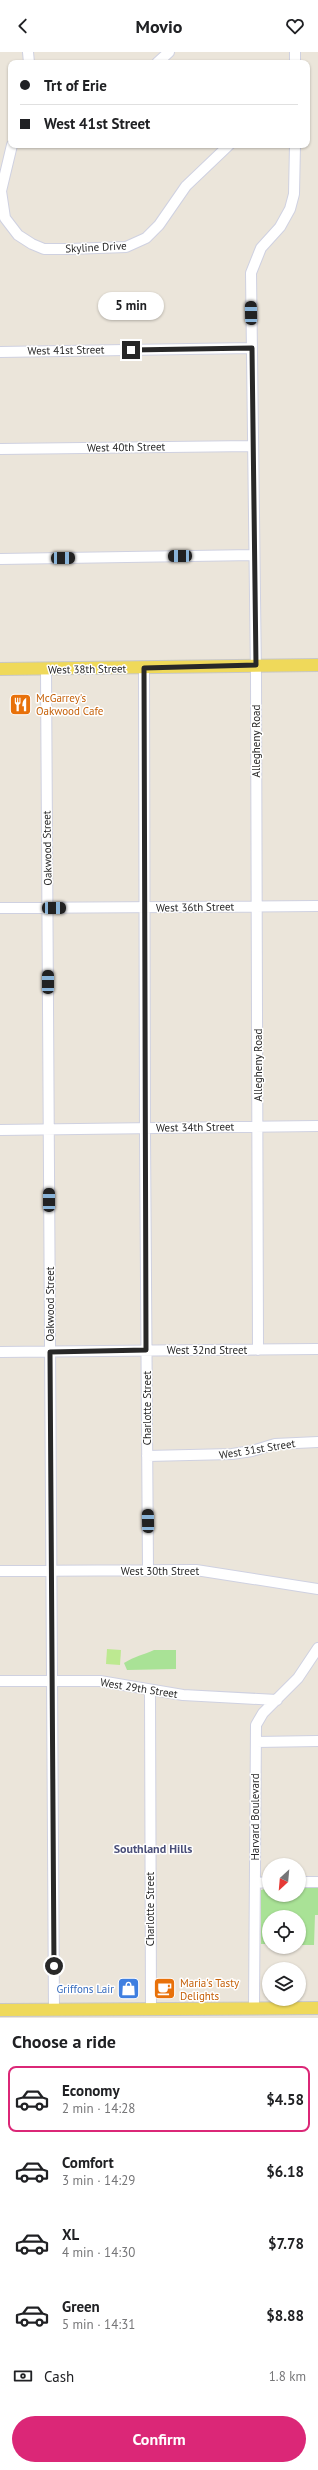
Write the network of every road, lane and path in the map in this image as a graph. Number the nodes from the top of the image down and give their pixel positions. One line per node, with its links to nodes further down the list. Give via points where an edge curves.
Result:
1 (169, 52): 2 (street)
2 (160, 60)
3 (11, 148): 4 (street, Skyline Drive, via 1,191 5,218 18,235 44,249 126,247 146,238 159,225 186,186)
4 (226, 148)
5 (294, 148): 6 (street, Allegheny Road, via 294,194 290,209 280,227 261,248 251,273)
6 (252, 348): 7 (street, West 41st Street); 8 (street, Allegheny Road)
7 (0, 352)
8 (252, 446): 9 (street, West 40th Street); 10 (street, Allegheny Road)
9 (0, 449)
10 (254, 555): 11 (street); 12 (street, Allegheny Road)
11 (0, 559)
12 (256, 665): 13 (main road, West 38th Street); 14 (main road, West 38th Street); 17 (street, Allegheny Road)
13 (318, 665)
14 (144, 668): 16 (main road, West 38th Street); 21 (street, Charlotte Street)
15 (0, 670): 16 (main road, West 38th Street)
16 (46, 670): 20 (street, Oakwood Street)
17 (257, 906): 18 (street, West 36th Street); 21 (street, West 36th Street); 22 (street, Allegheny Road)
18 (318, 906)
19 (0, 908): 20 (street, West 36th Street)
20 (48, 908): 21 (street, West 36th Street); 25 (street, Oakwood Street)
21 (145, 908): 24 (street, Charlotte Street)
22 (258, 1126): 23 (street, West 34th Street); 24 (street, West 34th Street); 28 (street, Allegheny Road)
23 (318, 1126)
24 (145, 1128): 25 (street, West 34th Street); 27 (street, Charlotte Street)
25 (49, 1129): 26 (street, West 34th Street); 31 (street, Oakwood Street)
26 (0, 1130)
27 (146, 1350): 28 (street, West 32nd Street); 31 (street, West 32nd Street); 33 (street, Charlotte Street)
28 (258, 1350): 29 (street, West 32nd Street)
29 (318, 1350)
30 (0, 1352): 31 (street, West 32nd Street)
31 (50, 1352): 36 (street, Oakwood Street)
32 (318, 1442): 33 (street, West 31st Street, via 275,1444 232,1454)
33 (147, 1456): 34 (street, Charlotte Street)
34 (148, 1570): 36 (street, West 30th Street); 37 (street, West 30th Street, via 213,1572)
35 (0, 1571): 36 (street, West 30th Street)
36 (52, 1571): 40 (street, Oakwood Street)
37 (318, 1589)
38 (318, 1648): 42 (street, Harvard Boulevard, via 306,1668)
39 (0, 1681): 40 (street, West 29th Street)
40 (52, 1681): 41 (street, West 29th Street, via 100,1681); 53 (street, Oakwood Street)
41 (150, 1690): 42 (street, West 29th Street, via 215,1698); 51 (street, Charlotte Street)
42 (277, 1700): 44 (street, Harvard Boulevard, via 257,1722)
43 (318, 1741): 44 (street)
44 (256, 1742): 48 (street, Harvard Boulevard)
45 (262, 1882): 48 (street)
46 (306, 1882): 47 (street)
47 (318, 1882)
48 (255, 1883): 49 (street, Harvard Boulevard)
49 (254, 2008): 50 (main road); 54 (main road)
50 (318, 2008)
51 (151, 2009): 53 (main road); 54 (main road)
52 (0, 2010): 53 (main road)
53 (54, 2010)
54 (186, 2013)

